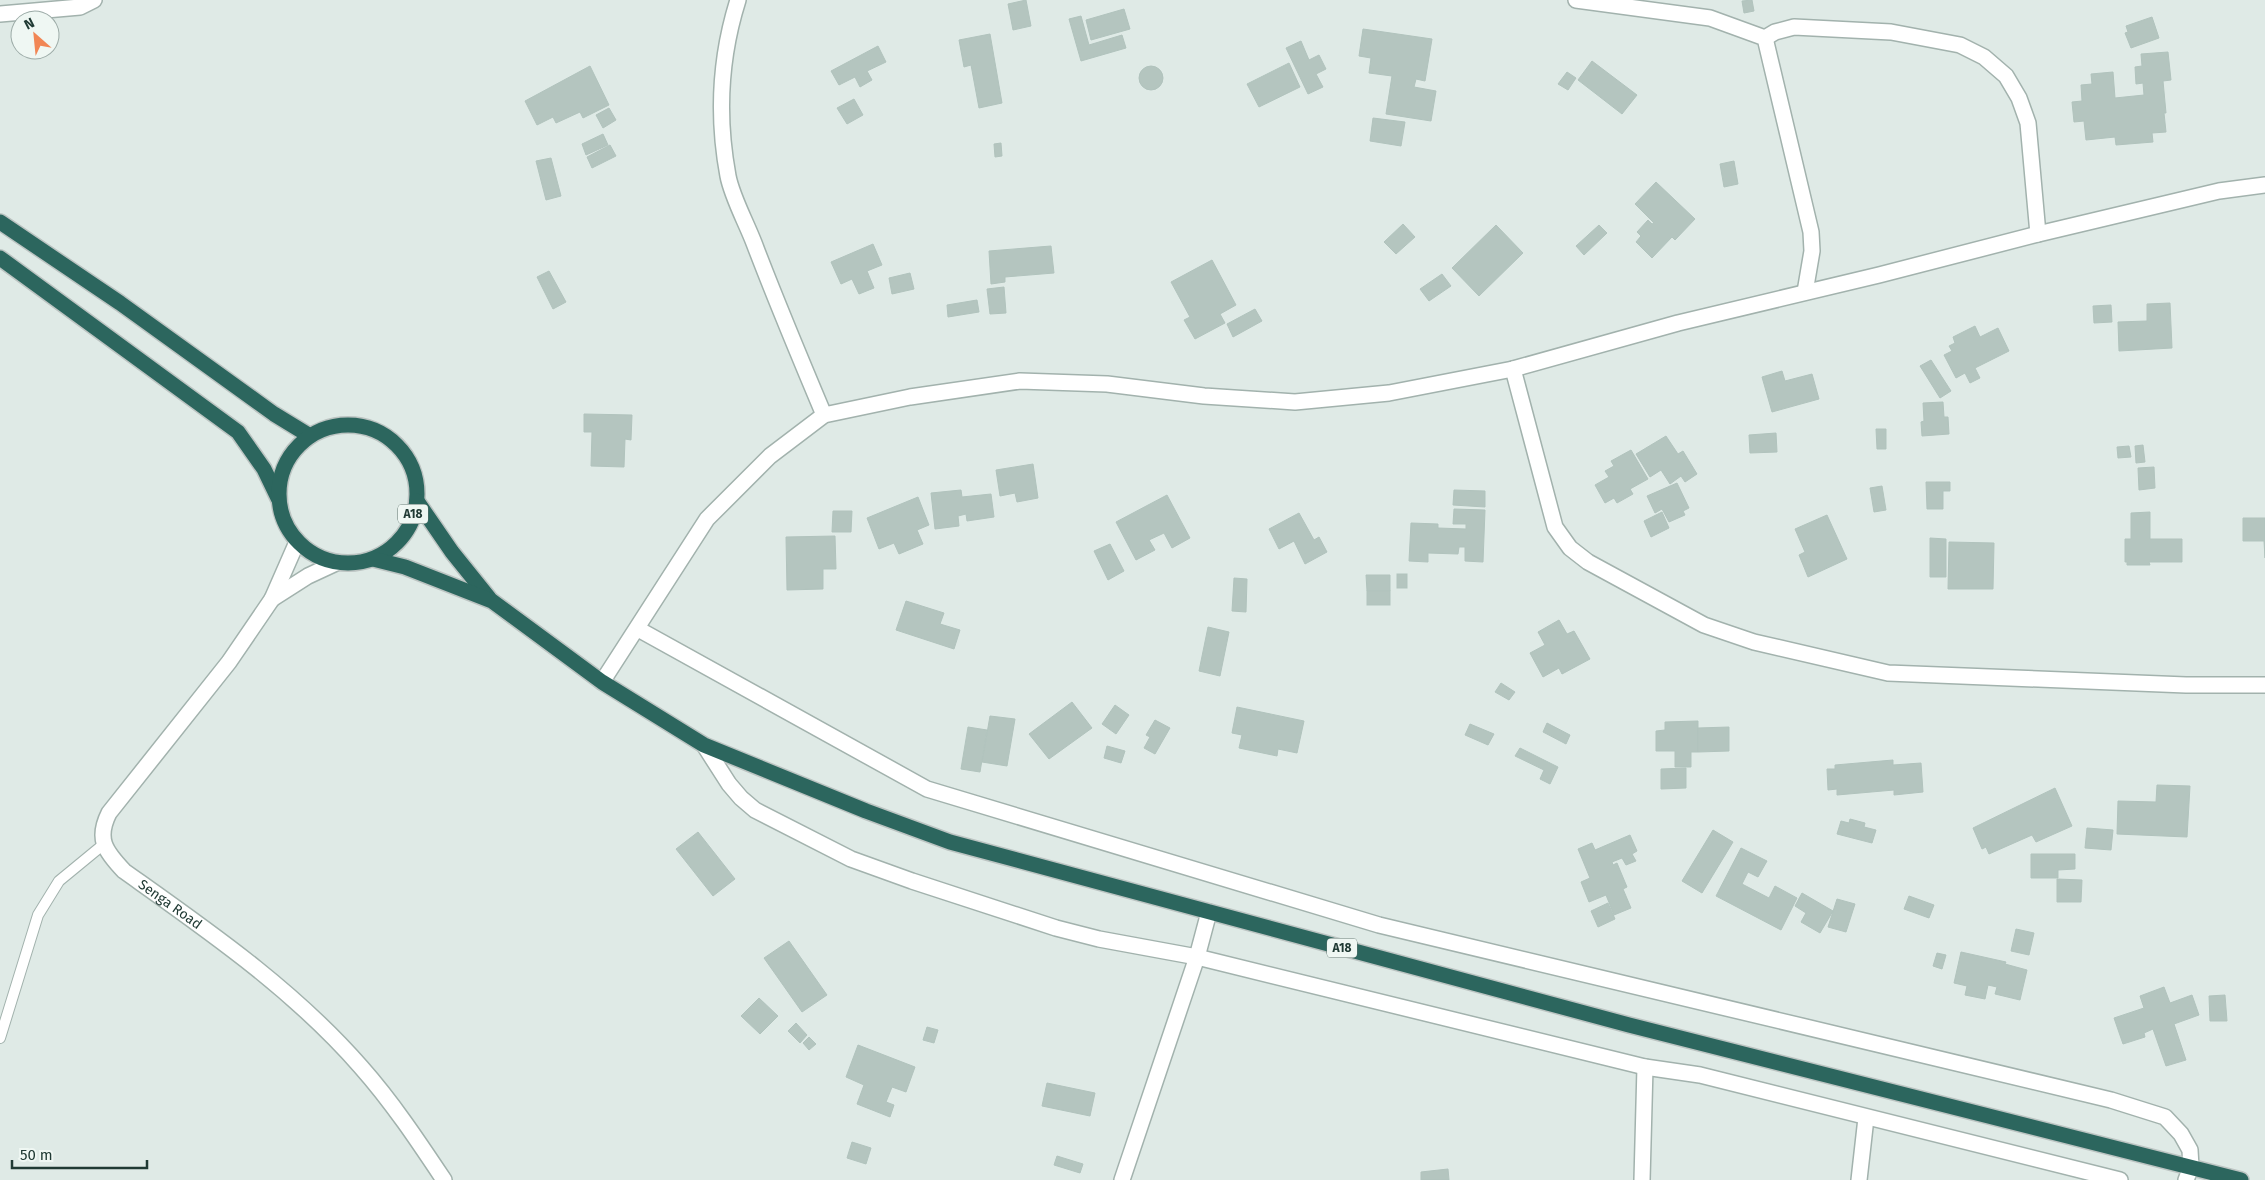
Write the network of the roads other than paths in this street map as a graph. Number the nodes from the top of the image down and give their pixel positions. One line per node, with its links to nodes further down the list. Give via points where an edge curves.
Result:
1 (94, 0): 4 (street, via 80,7)
2 (738, 0): 12 (street, via 729,29 723,70 721,114 728,177)
3 (1576, 0): 5 (street, via 1710,18)
4 (0, 14)
5 (1765, 38): 8 (street, via 1794,27 1891,32 1960,45 1984,57 2006,76 2028,123); 10 (street, via 1811,232 1812,252)
6 (2265, 185): 8 (street, via 2219,191)
7 (0, 222): 13 (highway)
8 (2038, 234): 10 (street)
9 (0, 258): 14 (highway, A18, via 238,432 264,468)
10 (1806, 292): 11 (street, via 1678,323)
11 (1513, 369): 12 (street, via 1389,392 1295,402 1204,396 1107,384 1020,381 910,397); 23 (street, via 1555,527 1570,548 1588,562 1704,625 1754,642 1888,673 2186,685)
12 (824, 415): 21 (street, via 770,456 707,519)
13 (310, 436): 14 (highway, A18, via 292,452 281,474); 15 (highway, A18, via 334,426 360,426 384,435 403,452 415,475)
14 (278, 498): 16 (highway, A18, via 284,522)
15 (417, 501): 17 (highway, A18, via 403,536 389,550); 20 (highway, A18, via 452,552)
16 (297, 542): 18 (highway, A18, via 314,555); 19 (street)
17 (372, 559): 18 (highway, A18); 20 (highway, A18, via 405,567)
18 (336, 563): 19 (street)
19 (272, 598): 25 (street, via 229,662 109,813 103,825)
20 (492, 601): 22 (highway, A18)
21 (638, 629): 22 (street); 31 (street, via 927,789 1380,924 2111,1100 2165,1117 2190,1150)
22 (602, 682): 24 (highway, A18)
23 (2265, 685)
24 (704, 745): 26 (highway, A18, via 950,842); 27 (street, via 729,784 755,810 852,859 1056,928)
25 (104, 844): 28 (lane, via 59,881 38,916); 32 (street, Senga Road, via 124,871 221,940 289,996 337,1042 388,1099)
26 (1209, 912): 27 (street); 31 (highway, A18)
27 (1196, 957): 29 (street); 33 (street)
28 (0, 1038)
29 (1646, 1067): 30 (street, via 1700,1075); 34 (street)
30 (1866, 1118): 35 (street); 36 (street)
31 (2189, 1174): 37 (highway, A18)
32 (444, 1180)
33 (1122, 1180)
34 (1642, 1180)
35 (1859, 1180)
36 (2120, 1180)
37 (2240, 1180)

